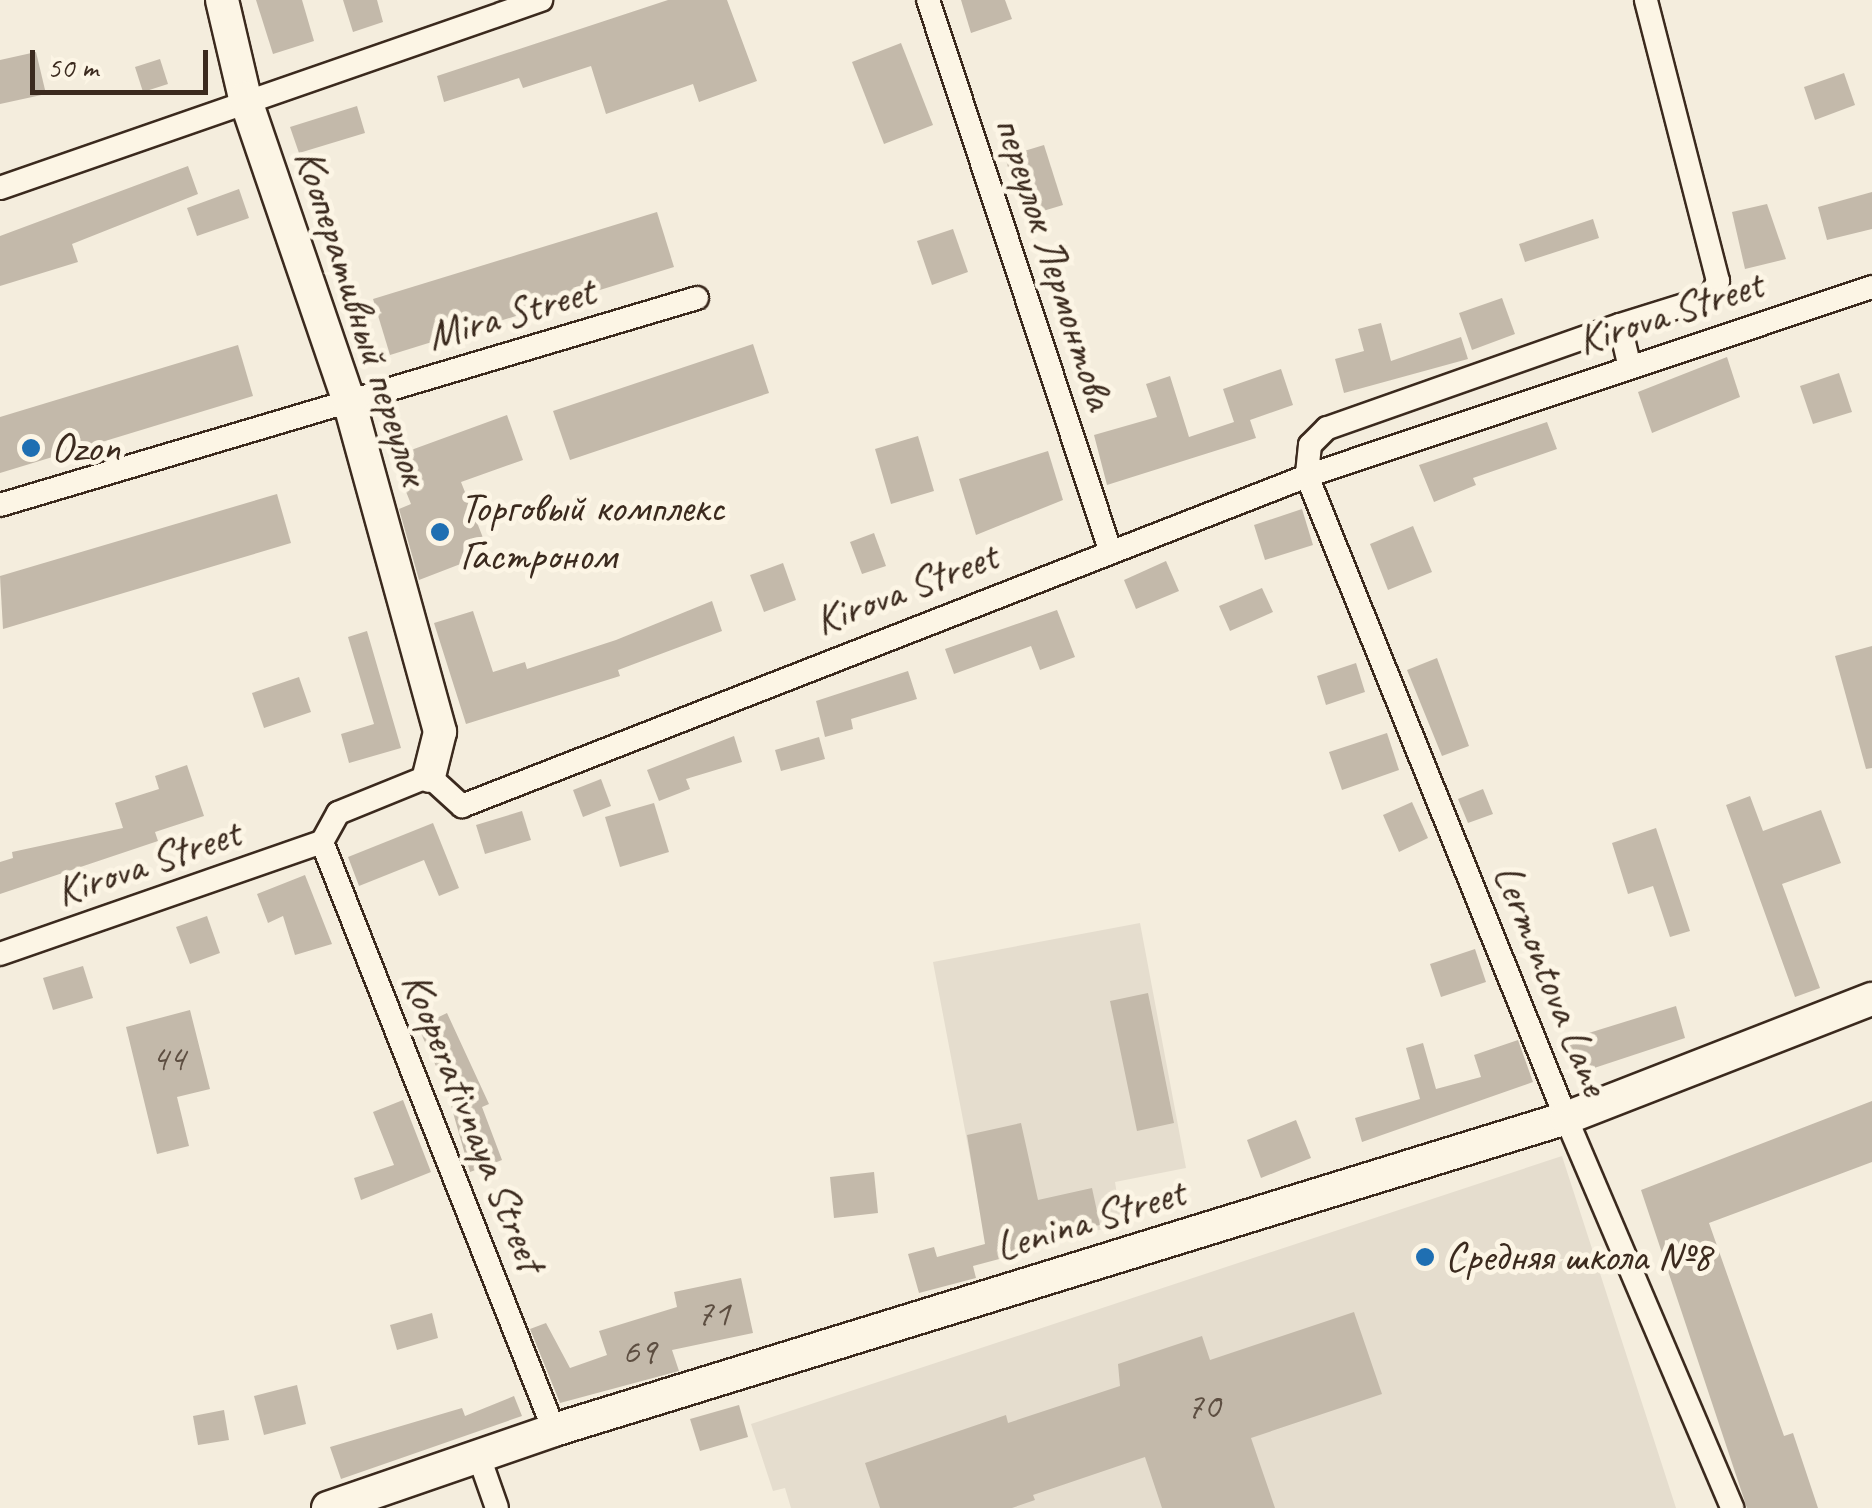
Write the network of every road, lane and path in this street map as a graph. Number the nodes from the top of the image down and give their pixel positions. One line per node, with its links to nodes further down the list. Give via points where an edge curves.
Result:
1 (222, 0): 5 (street, Кооперативный переулок)
2 (541, 0): 5 (street)
3 (928, 0): 14 (street, переулок Лермонтова)
4 (1646, 0): 9 (street, via 1718,282 1710,297)
5 (246, 98): 6 (street); 11 (street, Кооперативный переулок)
6 (0, 188)
7 (1872, 287): 10 (street, Kirova Street)
8 (697, 298): 11 (street, Mira Street)
9 (1620, 325): 10 (street); 12 (street, via 1328,428 1310,445)
10 (1629, 364): 12 (street, Kirova Street)
11 (349, 401): 13 (street, Mira Street); 15 (street, Кооперативный переулок, via 440,732)
12 (1307, 476): 14 (street, Kirova Street); 19 (street, Lermontova Lane)
13 (0, 505)
14 (1110, 550): 15 (street, Kirova Street, via 462,806)
15 (429, 776): 16 (street, Kirova Street, via 338,813)
16 (322, 842): 17 (street, Kirova Street); 20 (street, Kooperativnaya Street)
17 (0, 954)
18 (1872, 1000): 19 (street, Lenina Street)
19 (1566, 1118): 20 (street, Lenina Street); 24 (street, Lermontova Lane)
20 (554, 1430): 21 (street, Lenina Street)
21 (478, 1454): 22 (street, Lenina Street); 23 (street)
22 (328, 1508)
23 (497, 1508)
24 (1732, 1508)

